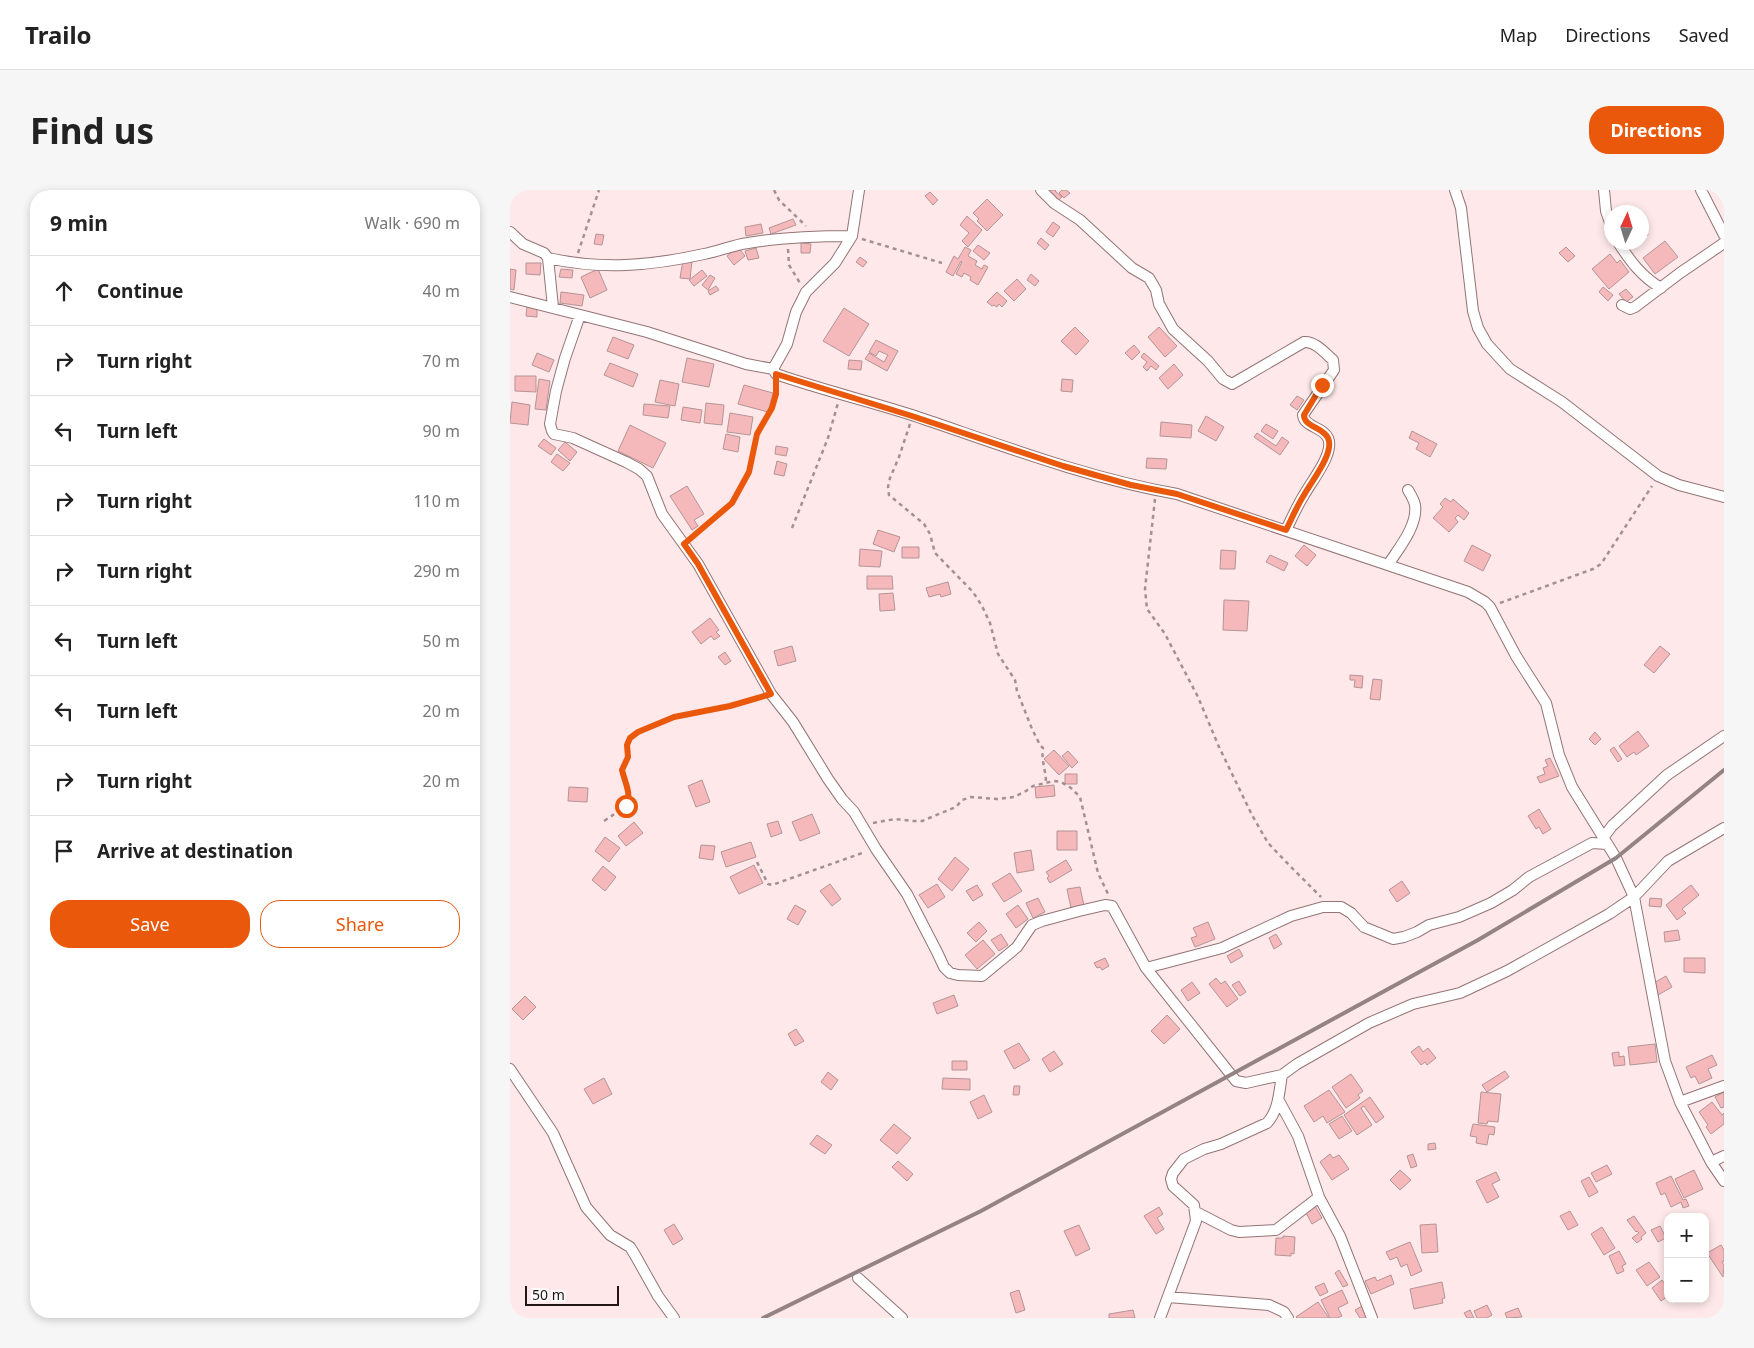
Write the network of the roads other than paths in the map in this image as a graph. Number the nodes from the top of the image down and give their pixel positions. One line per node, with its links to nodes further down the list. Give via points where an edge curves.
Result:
1 (859, 190): 9 (street)
2 (1041, 190): 21 (street, via 1148,278 1173,329 1226,382 1232,384 1304,342 1315,344 1333,360 1334,370 1303,418 1328,438 1326,455)
3 (1456, 190): 20 (street, via 1473,311 1487,344 1510,368 1562,402 1658,476)
4 (1604, 190): 6 (street)
5 (1701, 190): 8 (street)
6 (1605, 205)
7 (510, 232): 12 (street, via 523,244)
8 (1724, 235)
9 (852, 236): 12 (street, via 747,243 646,265 574,264); 18 (street, via 835,263 806,292 796,312 787,344 775,363)
10 (1724, 243): 13 (street)
11 (1623, 250): 13 (street, via 1641,273)
12 (548, 258): 16 (street)
13 (1661, 288): 15 (street, via 1635,307 1630,309)
14 (510, 297): 16 (street)
15 (1622, 305)
16 (553, 307): 17 (street)
17 (580, 315): 18 (street); 27 (street, via 556,391 550,424 552,431 639,469 650,481 662,514 698,564 771,694 907,894 944,967 958,976 982,976 1018,947 1032,925 1079,910 1112,906)
18 (775, 371): 21 (street, via 1063,466 1177,494)
19 (1408, 490): 22 (street, via 1415,504 1414,518)
20 (1724, 497)
21 (1286, 530): 22 (street)
22 (1388, 565): 25 (street, via 1468,592 1490,607 1546,703 1559,755 1572,787)
23 (1724, 736): 25 (street, via 1667,776 1612,826)
24 (1724, 828): 26 (street, via 1668,860)
25 (1605, 841): 26 (street); 27 (street, via 1592,843 1491,903 1404,937 1393,939 1364,927 1341,907 1323,907 1291,916 1222,948)
26 (1634, 897): 29 (street, via 1507,971 1460,992 1413,1004 1369,1023); 32 (street, via 1665,1061)
27 (1146, 968): 29 (street, via 1236,1081 1246,1083)
28 (510, 1070): 40 (street, via 554,1133 586,1207 610,1235 636,1254 658,1296)
29 (1282, 1075): 31 (street)
30 (1724, 1086): 32 (street)
31 (1278, 1099): 36 (street, via 1298,1136); 37 (street, via 1267,1123 1204,1148 1184,1159 1173,1173 1174,1186 1194,1205)
32 (1680, 1102): 34 (street)
33 (1724, 1156): 34 (street)
34 (1712, 1162): 35 (street)
35 (1724, 1181)
36 (1319, 1197): 37 (street, via 1276,1230 1239,1232); 44 (street, via 1340,1236)
37 (1196, 1212): 39 (street, via 1196,1221)
38 (858, 1278): 41 (street)
39 (1168, 1297): 42 (street); 43 (street, via 1269,1305 1284,1312)
40 (674, 1318)
41 (902, 1318)
42 (1160, 1318)
43 (1288, 1318)
44 (1372, 1318)

